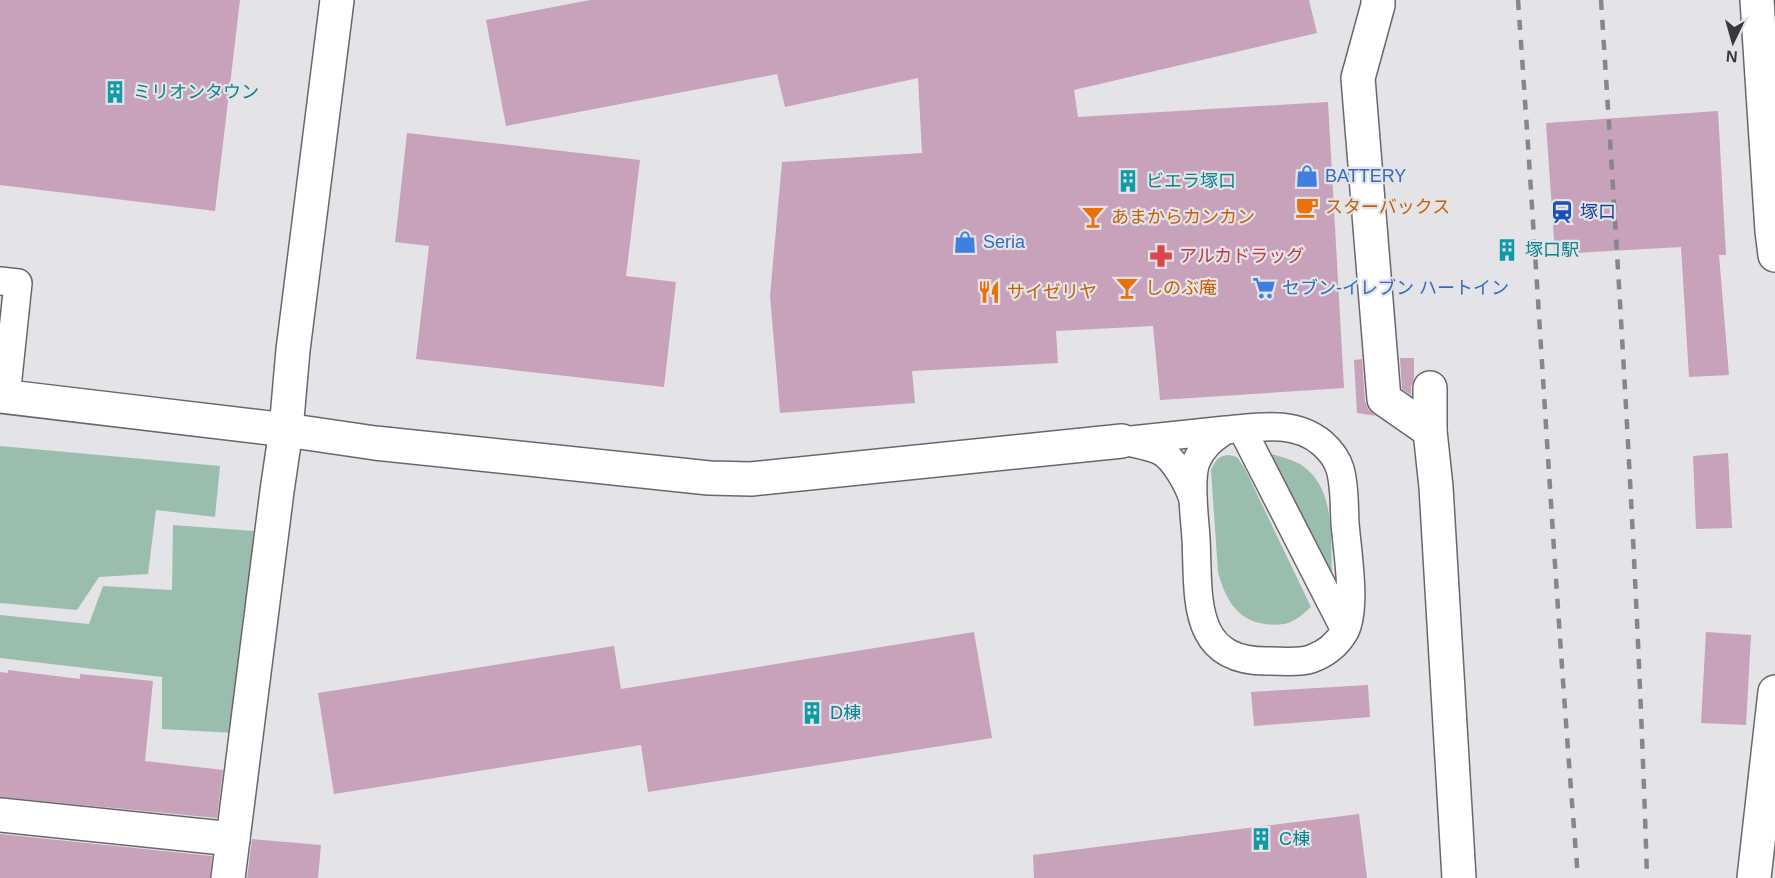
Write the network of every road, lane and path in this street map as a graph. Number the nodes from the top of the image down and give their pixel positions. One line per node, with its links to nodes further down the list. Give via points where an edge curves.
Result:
1 (337, 0): 8 (street)
2 (1378, 0): 10 (street, via 1358,78 1384,399)
3 (1757, 0): 4 (street)
4 (1775, 255)
5 (0, 281): 7 (lane, via 18,283)
6 (1430, 388): 10 (street)
7 (3, 396): 8 (street)
8 (286, 430): 11 (street, via 632,471 751,479); 16 (street)
9 (1234, 430): 11 (lane); 12 (lane, via 1212,439 1201,451 1195,466); 13 (lane); 13 (lane, via 1291,428 1321,442 1336,459 1342,481 1349,574 1349,619)
10 (1430, 431): 18 (street)
11 (1122, 441): 12 (lane, via 1159,451 1170,460)
12 (1194, 502): 13 (lane, via 1200,609 1211,640 1222,650 1256,662 1308,660 1326,653)
13 (1345, 630)
14 (1775, 692): 19 (street)
15 (0, 815): 16 (street)
16 (233, 838): 17 (street)
17 (228, 878)
18 (1459, 878)
19 (1754, 878)

